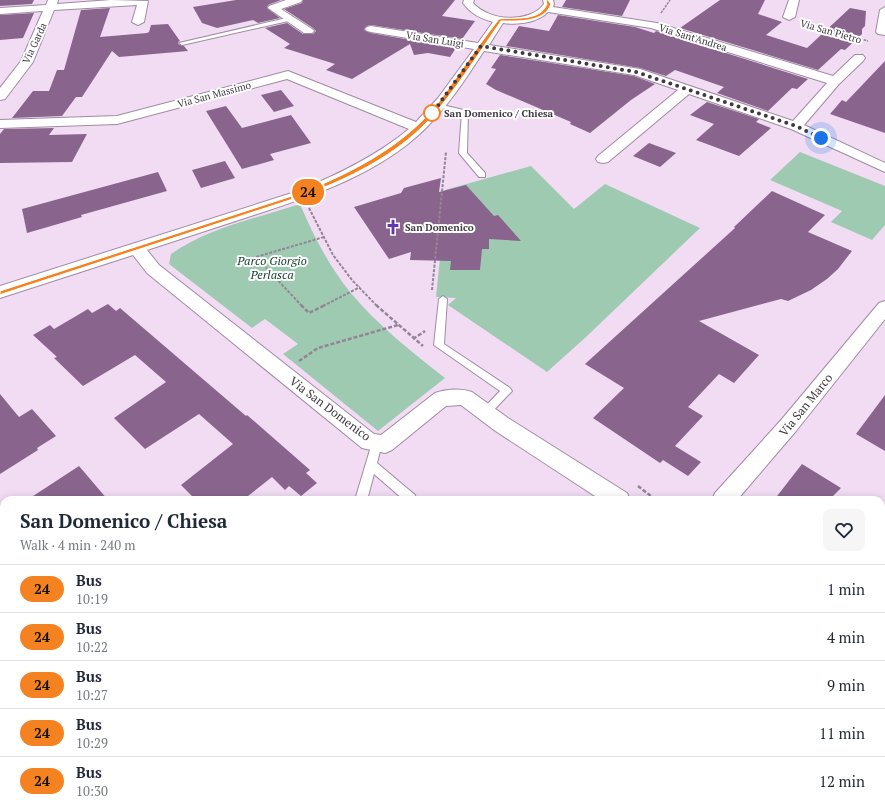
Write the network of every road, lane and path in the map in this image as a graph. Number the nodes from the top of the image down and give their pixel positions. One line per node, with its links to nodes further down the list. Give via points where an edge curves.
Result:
1 (297, 0): 10 (street, via 273,8)
2 (469, 0): 11 (street, via 471,8 477,13)
3 (794, 0): 9 (street, Via San Pietro)
4 (143, 1): 5 (street, Via Garda); 12 (street, Via Garda)
5 (52, 4): 8 (street, Via Garda); 21 (street, Via Garda, via 27,62)
6 (547, 5): 11 (street, via 542,14 529,18); 19 (street, Via Sant'Andrea, via 653,25)
7 (885, 10): 15 (street)
8 (0, 11)
9 (789, 17): 18 (path, Via San Pietro, via 869,41 856,56)
10 (291, 19): 14 (street); 16 (lane)
11 (500, 20): 17 (street)
12 (138, 22)
13 (371, 28): 17 (street, Via San Luigi)
14 (308, 30)
15 (882, 32)
16 (182, 43)
17 (481, 46): 20 (street, Via San Luigi, via 636,72); 22 (street)
18 (859, 58): 19 (street)
19 (835, 81): 24 (street)
20 (686, 89): 24 (street, Via San Luigi); 27 (street)
21 (0, 96)
22 (438, 106): 25 (street); 29 (lane, via 465,111 463,153)
23 (0, 124): 25 (street, Via San Massimo, via 117,120 288,75)
24 (796, 126): 28 (street, Via San Luigi)
25 (418, 128): 32 (street, via 386,153 335,182)
26 (447, 150): 35 (path)
27 (603, 159)
28 (885, 168)
29 (482, 175)
30 (306, 202): 31 (path)
31 (324, 237): 33 (path, via 332,254); 33 (path, via 256,257 309,313)
32 (138, 248): 34 (street); 44 (street, Via San Domenico, via 152,269 369,442)
33 (360, 287): 38 (path)
34 (0, 292)
35 (431, 298)
36 (443, 299): 43 (lane, via 439,345 507,391)
37 (885, 307): 49 (street, Via San Marco, via 789,426)
38 (398, 325): 40 (path); 42 (path, via 318,348)
39 (428, 329): 40 (path)
40 (413, 338): 41 (path)
41 (425, 348)
42 (294, 364)
43 (485, 412): 44 (street, Via San Domenico, via 465,397 442,398 385,444); 48 (street, Via San Domenico)
44 (377, 443): 45 (lane)
45 (371, 465): 46 (lane); 47 (lane)
46 (362, 496)
47 (409, 496)
48 (613, 496)
49 (727, 496)

